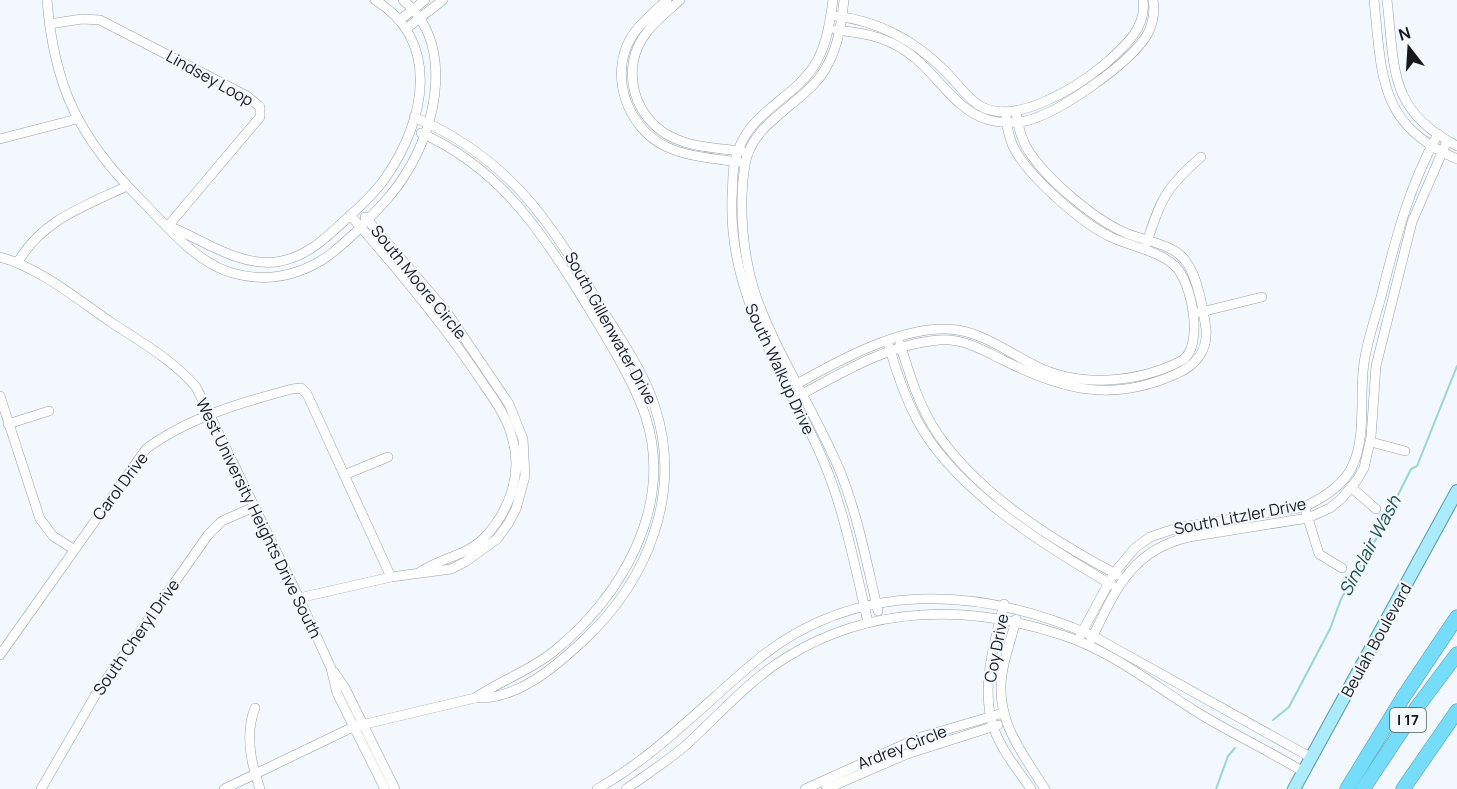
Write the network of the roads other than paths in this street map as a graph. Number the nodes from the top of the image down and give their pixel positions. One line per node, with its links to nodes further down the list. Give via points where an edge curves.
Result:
1 (47, 0): 19 (street)
2 (375, 0): 18 (street)
3 (403, 0): 14 (street)
4 (425, 0): 14 (street)
5 (443, 0): 17 (street)
6 (667, 0): 39 (street, via 641,23 624,52 622,81 627,105 643,130 667,148)
7 (680, 0): 34 (street, via 646,32 637,48 632,75 637,103 653,124 674,138)
8 (833, 0): 15 (street, South Walkup Drive)
9 (844, 0): 16 (street, South Walkup Drive)
10 (1143, 0): 24 (street, via 1136,32 1104,65)
11 (1153, 0): 24 (street, via 1150,27 1125,60 1035,118)
12 (1374, 0): 32 (street, via 1388,96 1398,117)
13 (1387, 0): 28 (street, via 1401,95 1423,125)
14 (412, 10): 17 (street); 18 (street)
15 (831, 16): 16 (street); 21 (street, South Walkup Drive)
16 (842, 17): 22 (street, South Walkup Drive); 24 (street, via 877,26 910,41 976,103)
17 (420, 18): 20 (street); 26 (street, via 434,53 436,71)
18 (401, 19): 20 (street)
19 (49, 24): 25 (street, via 58,71); 44 (street, Lindsey Loop, via 100,20 237,90 260,107 260,117)
20 (407, 28): 23 (street, via 420,62)
21 (828, 29): 22 (street); 34 (street, South Walkup Drive, via 813,68 758,118)
22 (840, 30): 24 (street, via 892,42 979,117); 35 (street, South Walkup Drive, via 835,51 821,75 760,132)
23 (414, 117): 26 (street, South Gillenwater Drive); 27 (street)
24 (1012, 117): 45 (street, via 1012,144 1025,165 1080,219 1114,239)
25 (76, 119): 30 (street); 41 (street)
26 (429, 123): 29 (street); 71 (street, South Gillenwater Drive, via 496,167 532,202 566,246 654,405 665,470)
27 (410, 129): 29 (street, South Gillenwater Drive); 42 (street, via 385,178)
28 (1438, 134): 31 (street); 32 (street, South Litzler Drive)
29 (424, 135): 43 (street, via 405,175); 68 (street, South Gillenwater Drive, via 445,144 474,165 520,207 539,228 586,304 646,419 653,462)
30 (0, 139)
31 (1447, 141): 33 (street); 36 (street, South Litzler Drive)
32 (1431, 146): 36 (street); 70 (street, South Litzler Drive, via 1400,220 1367,353 1359,445 1352,467 1333,490)
33 (1457, 146)
34 (738, 151): 35 (street); 39 (street, South Walkup Drive)
35 (749, 153): 40 (street, South Walkup Drive)
36 (1441, 153): 38 (street); 62 (street, South Litzler Drive, via 1412,222 1379,351)
37 (1201, 157): 45 (street, via 1165,193)
38 (1457, 159)
39 (734, 161): 40 (street); 55 (street, South Walkup Drive, via 732,227 739,272 749,309)
40 (745, 163): 54 (street, South Walkup Drive, via 744,225 753,285)
41 (127, 186): 44 (street); 47 (street, via 42,230)
42 (354, 212): 43 (street, South Moore Circle); 44 (street, via 311,249 273,262 234,257)
43 (364, 223): 44 (street, via 320,262 283,276 267,277 221,268 179,239); 77 (street, South Moore Circle, via 446,311 509,404 523,439 522,493 497,538 479,555 451,569)
44 (168, 226)
45 (1145, 245): 49 (street, via 1181,273)
46 (0, 258): 47 (street, West University Heights Drive South)
47 (18, 262): 60 (street, West University Heights Drive South, via 174,364 196,387)
48 (1262, 297): 49 (street)
49 (1198, 312): 50 (street, via 1190,354 1167,367 1123,379 1081,379 1055,374 986,340 956,330); 52 (street, via 1206,342 1187,370 1153,383 1108,391 1067,387 1044,380 961,341 941,340)
50 (898, 338): 51 (street); 52 (street)
51 (887, 341): 53 (street); 54 (street)
52 (902, 348): 53 (street); 76 (street, via 923,408 951,451 1027,521)
53 (890, 352): 56 (street); 79 (street, via 918,421 944,458 1025,531)
54 (798, 384): 55 (street); 56 (street, South Walkup Drive)
55 (788, 389): 58 (street, South Walkup Drive)
56 (803, 393): 58 (street); 83 (street, South Walkup Drive, via 841,474)
57 (0, 396): 61 (street)
58 (793, 399): 84 (street, South Walkup Drive, via 842,511)
59 (49, 411): 61 (street)
60 (212, 415): 65 (street, Carol Drive, via 301,388); 69 (street, West University Heights Drive South); 74 (street, Carol Drive, via 146,449)
61 (8, 424): 74 (street, via 40,519 53,536)
62 (1371, 442): 63 (street); 66 (street, South Litzler Drive, via 1364,468)
63 (1405, 451)
64 (388, 457): 65 (street)
65 (344, 475): 77 (street, Carol Drive)
66 (1352, 488): 72 (street); 73 (street, South Litzler Drive, via 1330,508)
67 (1457, 491): 107 (main road, Beulah Boulevard)
68 (649, 506): 71 (street); 98 (street, South Gillenwater Drive, via 630,562 578,629 525,672)
69 (254, 507): 81 (street, West University Heights Drive South); 110 (street, South Cheryl Drive, via 222,521 208,535 96,694)
70 (1304, 507): 73 (street); 76 (street, South Litzler Drive, via 1165,531 1135,548)
71 (661, 509): 98 (street, South Gillenwater Drive, via 641,566 590,634 551,668 515,691 491,699)
72 (1376, 509)
73 (1308, 518): 75 (street, via 1319,554); 78 (street, South Litzler Drive, via 1172,541 1140,559)
74 (74, 549): 95 (street, Carol Drive)
75 (1342, 568)
76 (1114, 573): 78 (street); 79 (street, South Litzler Drive)
77 (391, 577): 81 (street, South Moore Circle)
78 (1125, 578): 80 (street, South Litzler Drive)
79 (1108, 583): 80 (street); 91 (street, South Litzler Drive)
80 (1118, 588): 92 (street, South Litzler Drive)
81 (298, 598): 97 (street, West University Heights Drive South)
82 (1004, 604): 83 (street, via 944,597); 85 (street); 88 (street, Coy Drive)
83 (877, 605): 84 (street); 87 (street, South Walkup Drive)
84 (865, 608): 89 (street, South Walkup Drive); 115 (street, via 817,624 771,650 662,744)
85 (1018, 608): 90 (street, Coy Drive); 91 (street)
86 (1457, 617): 122 (highway)
87 (880, 619): 88 (street, via 929,613); 89 (street)
88 (1000, 620): 90 (street); 102 (street, Coy Drive, via 989,685)
89 (868, 622): 116 (street, via 822,638 785,658 684,746)
90 (1015, 623): 93 (street); 101 (street, Coy Drive, via 1002,672)
91 (1082, 631): 92 (street); 93 (street, South Litzler Drive)
92 (1093, 636): 94 (street, South Litzler Drive); 107 (street)
93 (1077, 641): 94 (street)
94 (1088, 646): 108 (street)
95 (2, 648)
96 (1457, 654): 123 (highway, I 17)
97 (331, 668): 104 (street, West University Heights Drive South); 105 (street, West University Heights Drive South, via 337,693)
98 (475, 698): 104 (street, South Gillenwater Drive)
99 (255, 708): 109 (street, via 249,724)
100 (1457, 711): 124 (highway, I 17)
101 (1003, 713): 102 (street, Ardrey Circle); 103 (street, Coy Drive)
102 (991, 716): 106 (street, Coy Drive); 117 (street, Ardrey Circle, via 910,741)
103 (1006, 723): 106 (street, Ardrey Circle); 120 (street, Coy Drive)
104 (364, 724): 105 (street, South Gillenwater Drive); 114 (street, West University Heights Drive South)
105 (353, 727): 109 (street, South Gillenwater Drive); 113 (street, West University Heights Drive South)
106 (993, 727): 118 (street, Ardrey Circle, via 907,754); 119 (street, Coy Drive)
107 (1310, 757): 108 (main road, Beulah Boulevard)
108 (1302, 771): 121 (main road, Beulah Boulevard)
109 (255, 773): 111 (street, South Gillenwater Drive); 112 (street)
110 (41, 789)
111 (224, 789)
112 (261, 789)
113 (385, 789)
114 (395, 789)
115 (597, 789)
116 (626, 789)
117 (804, 789)
118 (826, 789)
119 (1031, 789)
120 (1045, 789)
121 (1294, 789)
122 (1347, 789)
123 (1363, 789)
124 (1402, 789)

